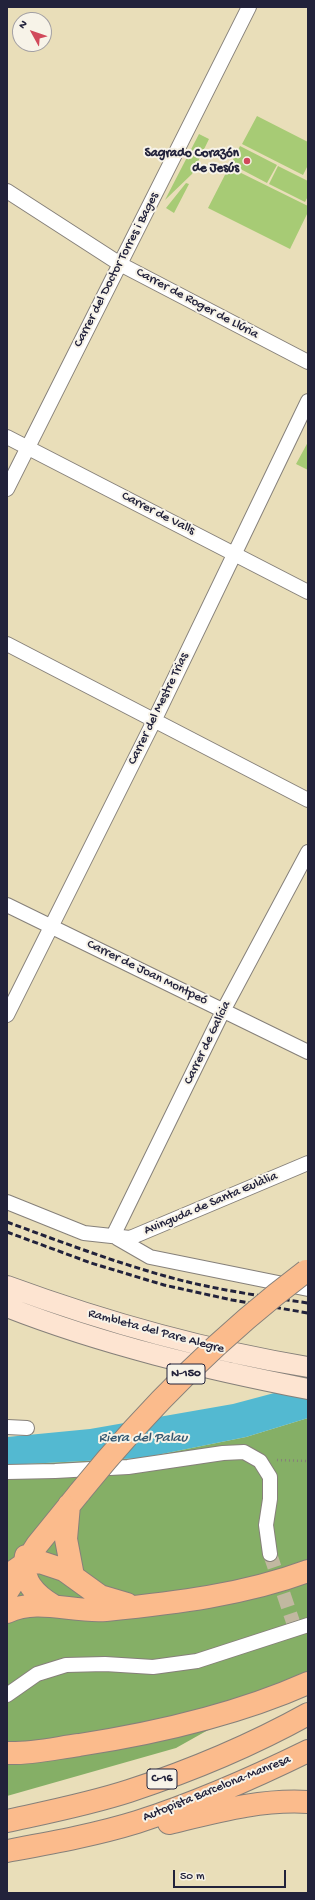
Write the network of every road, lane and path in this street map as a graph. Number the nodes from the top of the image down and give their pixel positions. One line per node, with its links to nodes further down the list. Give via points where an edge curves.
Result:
1 (249, 7): 3 (street, Carrer del Doctor Torres i Bages)
2 (7, 190): 3 (street, Carrer de Roger de Llúria)
3 (120, 264): 4 (street, Carrer de Roger de Llúria); 7 (street, Carrer del Doctor Torres i Bages)
4 (308, 362)
5 (308, 401): 9 (street, Carrer del Mestre Trias)
6 (7, 437): 7 (street, Carrer de Valls)
7 (28, 448): 8 (street, Carrer del Doctor Torres i Bages); 9 (street, Carrer de Valls)
8 (7, 489)
9 (235, 554): 10 (street, Carrer de Valls); 12 (street, Carrer del Mestre Trias)
10 (308, 592)
11 (7, 644): 12 (street)
12 (154, 721): 13 (street); 16 (street, Carrer del Mestre Trias)
13 (308, 800)
14 (308, 852): 17 (street, Carrer de Galícia)
15 (7, 905): 16 (street, Carrer de Joan Montpeó)
16 (51, 926): 17 (street, Carrer de Joan Montpeó); 18 (street, Carrer del Mestre Trias)
17 (223, 1011): 19 (street, Carrer de Joan Montpeó); 22 (street, Carrer de Galícia)
18 (7, 1014)
19 (308, 1052)
20 (308, 1163): 22 (street, Avinguda de Santa Eulàlia, via 130,1238)
21 (7, 1202): 22 (street, Avinguda de Santa Eulàlia, via 84,1233)
22 (114, 1236): 23 (street, via 150,1257)
23 (304, 1271): 33 (main road, N-150, bridge, via 202,1358)
24 (7, 1286): 26 (main road, Rambleta del Pare Alegre, via 166,1337 254,1358)
25 (7, 1307): 27 (main road, Rambleta del Pare Alegre, via 119,1345 207,1368)
26 (308, 1367)
27 (303, 1388)
28 (7, 1427): 29 (street)
29 (27, 1428)
30 (260, 1460): 31 (path); 32 (street, via 244,1452 128,1467); 34 (street, via 270,1477 266,1525)
31 (308, 1461)
32 (7, 1472)
33 (72, 1494): 35 (main road, N-150); 35 (main road, N-150, via 39,1520); 37 (main road, via 66,1539)
34 (270, 1554)
35 (13, 1567): 37 (main road, via 40,1562 53,1565); 38 (main road, N-150); 39 (main road, via 25,1576 31,1588 43,1600)
36 (308, 1571): 40 (main road, via 266,1585 189,1601)
37 (73, 1576): 40 (main road, via 100,1596)
38 (7, 1592)
39 (54, 1606): 40 (main road, via 104,1610); 41 (main road, via 24,1606)
40 (132, 1606)
41 (7, 1612)
42 (308, 1625): 44 (street, via 294,1626 197,1661 153,1667 66,1665 37,1674)
43 (308, 1684): 47 (main road, via 279,1696 214,1716 126,1738)
44 (7, 1695)
45 (308, 1714): 49 (main road, C-16, via 242,1746 128,1791)
46 (308, 1751): 50 (main road, Autopista Barcelona-Manresa / C-16, via 188,1804 137,1822)
47 (7, 1753)
48 (308, 1802): 50 (main road, via 247,1805 132,1832)
49 (7, 1821)
50 (81, 1836): 51 (main road, Autopista Barcelona-Manresa / C-16)
51 (7, 1851)

